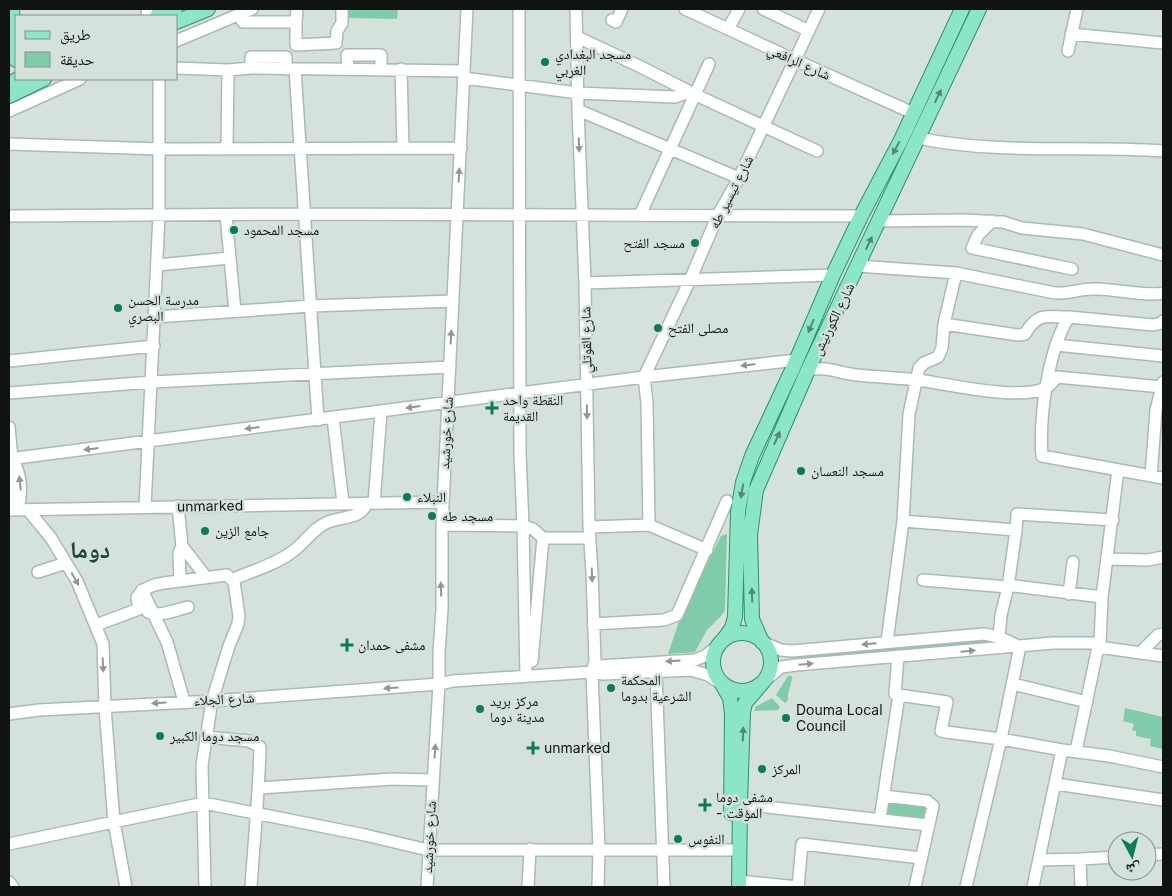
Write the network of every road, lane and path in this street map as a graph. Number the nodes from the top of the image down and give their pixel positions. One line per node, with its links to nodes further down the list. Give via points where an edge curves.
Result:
1 (175, 9): 18 (main road)
2 (208, 9): 21 (main road)
3 (252, 9): 19 (street)
4 (297, 9): 22 (street)
5 (342, 9): 22 (street, via 336,43 296,45)
6 (467, 9): 37 (street, شارع خورشيد)
7 (519, 9): 42 (street)
8 (576, 9): 26 (street, شارع القوتلي)
9 (622, 9): 20 (street, via 616,22)
10 (685, 9): 23 (street, شارع الرافعي)
11 (739, 9): 23 (street)
12 (762, 9): 24 (street)
13 (819, 9): 24 (street, شارع تيسير طه)
14 (962, 9): 48 (main road, شارع الكورنيش)
15 (979, 9): 50 (main road, شارع الكورنيش, one-way to 15)
16 (1077, 9): 25 (street)
17 (11, 15): 29 (main road)
18 (160, 15)
19 (239, 15): 22 (street, via 243,22); 27 (street)
20 (612, 20)
21 (178, 21)
22 (296, 22)
23 (728, 30): 31 (street, شارع الرافعي)
24 (808, 31): 31 (street, شارع تيسير طه)
25 (1071, 34): 28 (street); 30 (street)
26 (577, 37): 43 (street, شارع القوتلي); 44 (street)
27 (178, 40)
28 (1163, 43)
29 (15, 51)
30 (1068, 51)
31 (795, 60): 48 (street, شارع الرافعي); 49 (street, شارع تيسير طه)
32 (709, 64): 44 (street)
33 (178, 68): 36 (street)
34 (290, 69): 35 (street); 36 (street); 53 (street)
35 (401, 69): 37 (street); 54 (street)
36 (228, 70): 52 (street)
37 (464, 74): 42 (street); 55 (street, شارع خورشيد)
38 (78, 80): 47 (street)
39 (160, 80): 56 (street)
40 (23, 81): 41 (main road); 45 (main road)
41 (9, 84)
42 (518, 86): 43 (street); 64 (street)
43 (578, 93): 44 (street, via 675,97); 46 (street, شارع القوتلي)
44 (692, 94): 49 (street); 57 (street)
45 (9, 96)
46 (578, 110): 57 (street); 65 (street, شارع القوتلي, one-way to 65)
47 (9, 111)
48 (913, 113): 70 (main road, شارع الكورنيش, one-way to 70)
49 (763, 126): 59 (street); 60 (street, شارع تيسير طه)
50 (918, 138): 58 (street, via 1005,148); 71 (main road, شارع الكورنيش)
51 (9, 144): 56 (street)
52 (227, 147): 53 (street); 56 (street)
53 (300, 147): 54 (street); 61 (street)
54 (403, 148): 55 (street)
55 (461, 148): 62 (street, شارع خورشيد, one-way to 55)
56 (160, 149): 69 (street)
57 (670, 150): 60 (street); 66 (street)
58 (1163, 150)
59 (817, 151)
60 (739, 178): 67 (street, شارع تيسير طه)
61 (304, 214): 62 (street); 63 (street); 86 (street)
62 (458, 214): 64 (street); 84 (street, شارع خورشيد)
63 (226, 215): 69 (street); 74 (street)
64 (520, 215): 65 (street); 106 (street)
65 (582, 215): 66 (street); 81 (street, شارع القوتلي)
66 (640, 215): 67 (street)
67 (718, 215): 70 (street); 80 (street, شارع تيسير طه)
68 (9, 216): 69 (street)
69 (159, 216): 75 (street)
70 (860, 216): 79 (main road, شارع الكورنيش)
71 (879, 221): 72 (street); 76 (main road, شارع الكورنيش, one-way to 71)
72 (992, 222): 73 (street, via 1083,234); 77 (street, via 978,235 972,248)
73 (1163, 255)
74 (229, 258): 75 (street); 87 (street)
75 (158, 265): 88 (street)
76 (858, 266): 78 (street); 85 (main road, شارع الكورنيش)
77 (1072, 269)
78 (956, 272): 82 (street, via 1055,293 1095,288); 91 (street)
79 (833, 275): 80 (street); 83 (main road, شارع الكورنيش)
80 (690, 280): 81 (street); 100 (street, شارع تيسير طه)
81 (585, 283): 104 (street, شارع القوتلي)
82 (1163, 293)
83 (823, 296): 85 (main road); 95 (main road, شارع الكورنيش, one-way to 95)
84 (453, 301): 86 (street); 97 (street, شارع خورشيد, one-way to 84)
85 (840, 303): 98 (main road, شارع الكورنيش)
86 (311, 306): 87 (street); 99 (street)
87 (235, 310): 88 (street)
88 (156, 317): 93 (street)
89 (1069, 317): 90 (street, via 1153,325); 91 (street, via 1039,317 1024,334 1018,335); 92 (street)
90 (1163, 320)
91 (944, 324): 101 (street, via 938,357 921,365)
92 (1056, 345): 94 (street); 105 (street)
93 (154, 346): 96 (street); 102 (street)
94 (1163, 356)
95 (797, 360): 100 (street, one-way to 100); 159 (main road, شارع الكورنيش, one-way to 159, via 743,482 738,512 735,617 732,628)
96 (9, 361)
97 (450, 367): 99 (street); 108 (street, شارع خورشيد)
98 (808, 370): 101 (street, via 822,368 855,375); 157 (main road, شارع الكورنيش, one-way to 98, via 752,619 752,511 763,470)
99 (314, 373): 102 (street); 111 (street)
100 (644, 377): 104 (street); 129 (street)
101 (916, 380): 105 (street, via 984,391 1018,392); 127 (street, via 907,432)
102 (152, 382): 107 (street); 113 (street)
103 (1163, 384): 105 (street, via 1057,377); 116 (street, via 1156,410)
104 (586, 385): 106 (street); 133 (street, شارع القوتلي, one-way to 133)
105 (1047, 388): 115 (street, via 1042,456)
106 (520, 393): 108 (street); 131 (street)
107 (9, 394)
108 (448, 403): 109 (street, one-way to 109); 119 (street, شارع خورشيد)
109 (381, 412): 110 (street); 120 (street)
110 (333, 418): 111 (street); 122 (street)
111 (318, 420): 113 (street, one-way to 113)
112 (9, 428): 114 (street)
113 (148, 441): 114 (street, one-way to 114); 124 (street)
114 (10, 465): 125 (street, via 11,496)
115 (1118, 470): 116 (street); 126 (street)
116 (1151, 476): 117 (street)
117 (1163, 478)
118 (727, 501): 136 (street)
119 (443, 502): 120 (street, unmarked); 128 (street, شارع خورشيد)
120 (371, 503): 122 (street, unmarked); 130 (street, via 360,514)
121 (318, 504): 122 (street, unmarked); 123 (street, unmarked); 130 (street)
122 (344, 504)
123 (178, 506): 124 (street, unmarked); 135 (street)
124 (145, 507): 125 (street, unmarked)
125 (16, 508): 140 (street, via 51,538)
126 (1113, 520): 132 (street, via 1018,514); 138 (street)
127 (903, 521): 132 (street); 158 (street)
128 (442, 525): 131 (street); 169 (street, شارع خورشيد, one-way to 128)
129 (649, 525): 133 (street); 136 (street)
130 (319, 526): 145 (street, via 291,553 236,578)
131 (523, 526): 134 (street, via 533,529); 167 (street)
132 (1016, 530): 146 (street)
133 (590, 532): 134 (street); 153 (street, شارع القوتلي, one-way to 153)
134 (542, 538): 167 (street)
135 (182, 546): 142 (street); 143 (street, via 179,553)
136 (707, 550): 153 (street, via 677,615 664,620)
137 (1163, 557): 138 (street)
138 (1107, 559): 149 (street)
139 (1073, 562): 148 (street)
140 (66, 563): 141 (street); 154 (street, one-way to 154)
141 (38, 572)
142 (206, 576): 143 (street); 145 (street, via 226,576)
143 (180, 580): 147 (street)
144 (923, 580): 146 (street)
145 (234, 582): 174 (street, via 238,624)
146 (1008, 587): 148 (street); 156 (street)
147 (142, 590): 151 (street, via 138,597); 152 (street)
148 (1069, 594): 149 (street)
149 (1102, 597): 160 (street)
150 (188, 607): 152 (street)
151 (139, 609): 152 (street); 154 (street)
152 (153, 614): 173 (street, via 167,642)
153 (593, 624): 165 (street, شارع القوتلي)
154 (96, 625): 176 (street, one-way to 176, via 103,644)
155 (1163, 634): 162 (street)
156 (999, 637): 158 (street, via 984,634); 161 (street)
157 (762, 642): 158 (street, one-way to 157, via 792,651); 159 (main road, via 748,634 740,634); 168 (main road, via 770,658 768,675)
158 (887, 642)
159 (721, 643): 165 (street, one-way to 165, via 695,660 600,666); 170 (main road, via 713,662)
160 (1099, 645): 161 (street, via 1053,643); 162 (street); 175 (street)
161 (1020, 646): 163 (street, one-way to 161); 171 (street)
162 (1141, 652): 164 (street)
163 (898, 656): 168 (street, one-way to 163, via 781,667); 172 (street, via 895,694)
164 (1163, 656)
165 (592, 672): 166 (street); 167 (street, شارع الجلاء); 197 (street, شارع القوتلي)
166 (656, 673): 170 (street, via 698,671); 198 (street)
167 (528, 676): 169 (street, شارع الجلاء)
168 (763, 682): 170 (main road, via 756,688 738,691); 183 (main road, one-way to 168, via 746,702)
169 (439, 684): 174 (street, شارع الجلاء, one-way to 174); 184 (street, شارع خورشيد, one-way to 169)
170 (722, 684): 183 (main road, via 731,705)
171 (1013, 684): 175 (street); 179 (street)
172 (899, 695): 179 (street, via 947,702 941,731); 187 (street)
173 (184, 701): 174 (street, شارع الجلاء); 176 (street, شارع الجلاء, one-way to 176)
174 (212, 701): 178 (street)
175 (1087, 702): 181 (street)
176 (105, 707): 177 (street, شارع الجلاء); 193 (street)
177 (9, 714)
178 (206, 736): 186 (street, via 249,741 260,747); 189 (street, via 202,765)
179 (1001, 739): 180 (street); 217 (street)
180 (1062, 750): 181 (street); 185 (street)
181 (1076, 751): 182 (street)
182 (1163, 767)
183 (736, 769): 190 (main road); 199 (main road)
184 (433, 780): 186 (street, via 392,779); 200 (street, شارع خورشيد)
185 (1056, 784): 188 (street); 203 (street)
186 (260, 788): 191 (street)
187 (884, 796): 192 (street); 194 (street, via 926,801 933,806)
188 (1163, 800)
189 (204, 803): 191 (street); 193 (street); 209 (street)
190 (740, 804): 192 (street); 199 (main road)
191 (256, 812): 200 (street); 210 (street)
192 (880, 819): 194 (street)
193 (114, 822): 195 (street); 208 (street)
194 (928, 825): 201 (street)
195 (9, 844)
196 (530, 849): 197 (street); 200 (street); 212 (street)
197 (599, 849): 198 (street); 213 (street, شارع القوتلي)
198 (662, 849): 199 (street); 214 (street)
199 (735, 849): 206 (main road)
200 (428, 850): 211 (street, شارع خورشيد)
201 (921, 858): 215 (street, via 802,844); 216 (street)
202 (1107, 858): 204 (street)
203 (1040, 860): 204 (street); 218 (street)
204 (1080, 860): 219 (street)
205 (9, 882): 207 (street)
206 (736, 885): 215 (street)
207 (13, 887)
208 (126, 887)
209 (205, 887)
210 (251, 887)
211 (427, 887)
212 (528, 887)
213 (598, 887)
214 (664, 887)
215 (798, 887)
216 (915, 887)
217 (966, 887)
218 (1034, 887)
219 (1081, 887)

